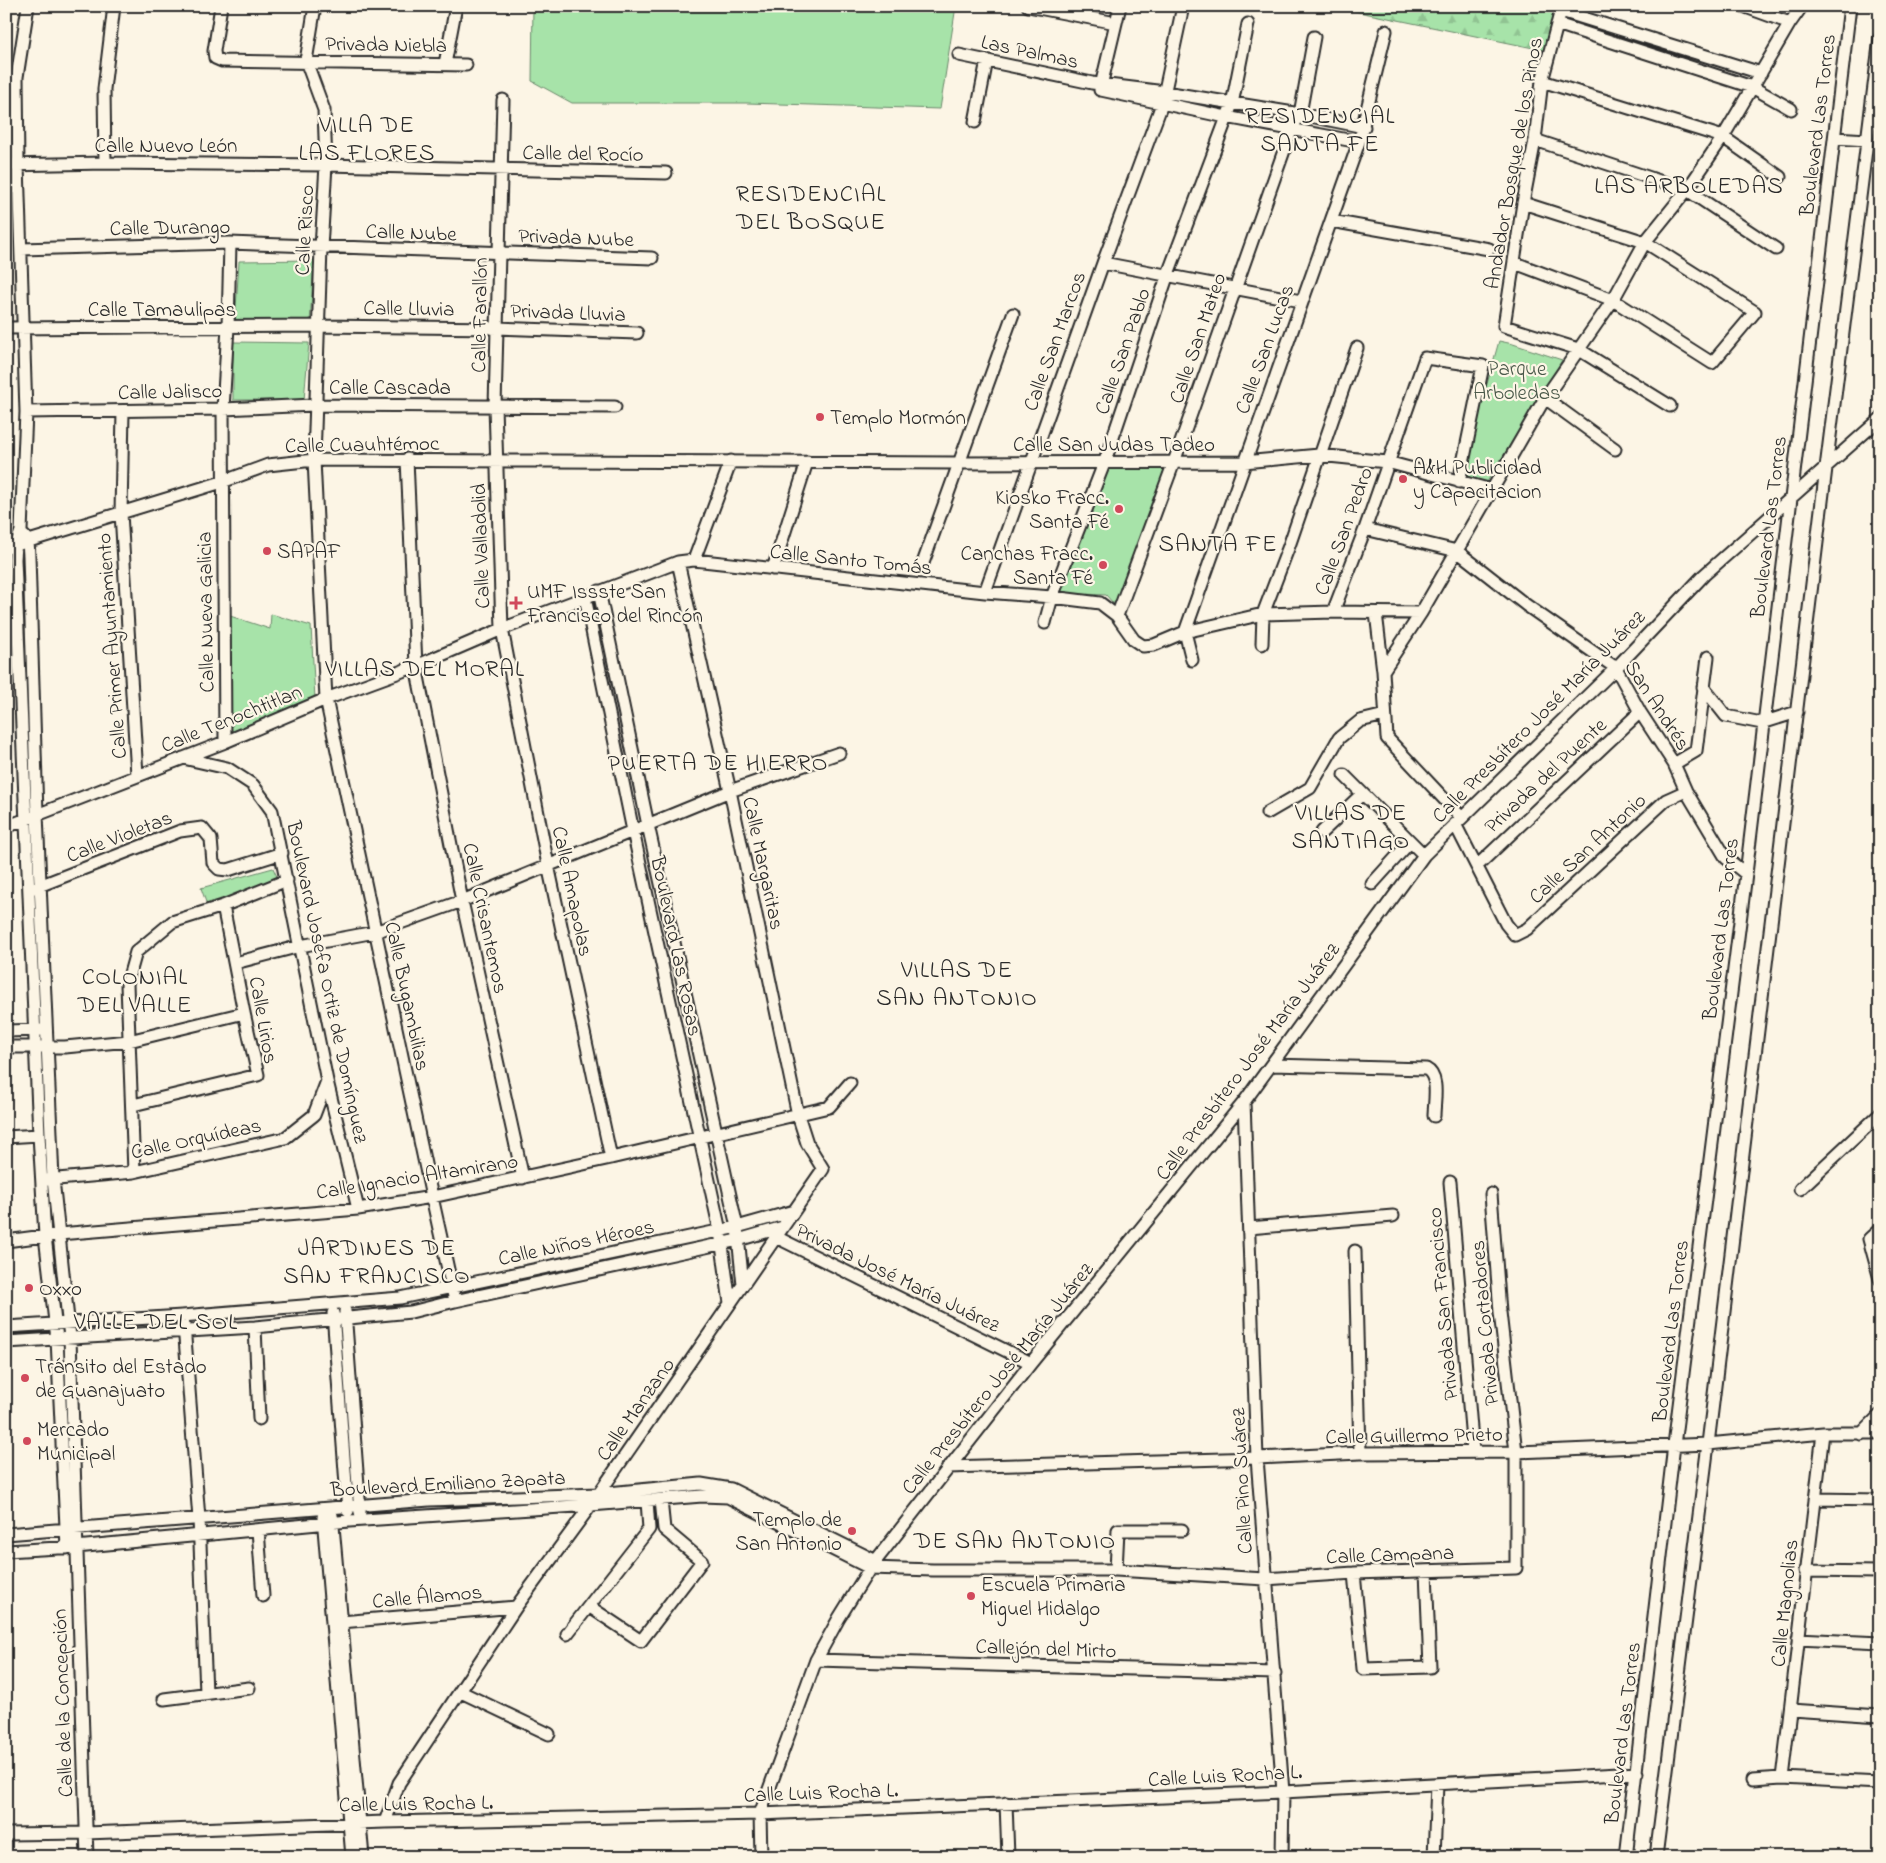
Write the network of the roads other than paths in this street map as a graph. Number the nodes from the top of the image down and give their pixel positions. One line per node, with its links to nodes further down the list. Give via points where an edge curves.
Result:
1 (28, 6): 45 (street, via 17,77)
2 (114, 6): 44 (street, via 104,89)
3 (221, 6): 22 (street, Privada Niebla, via 215,58 222,61)
4 (315, 6): 22 (street, Calle Risco)
5 (456, 6): 23 (street)
6 (1028, 6): 13 (street)
7 (1120, 6): 13 (street)
8 (1743, 6): 14 (street)
9 (1802, 6): 14 (street)
10 (1850, 6): 40 (street, Boulevard Las Torres)
11 (1562, 9): 16 (street, Andador Bosque de los Pinos); 25 (street)
12 (1182, 11): 29 (street, Calle San Marcos)
13 (1116, 23): 27 (street)
14 (1790, 23): 25 (street)
15 (1248, 24): 32 (street, Calle San Pablo)
16 (1557, 24): 26 (street, Andador Bosque de los Pinos); 28 (street)
17 (1386, 32): 37 (street, Calle San Lucas)
18 (1314, 36): 34 (street, Calle San Mateo)
19 (1880, 38): 42 (street)
20 (959, 55): 21 (street, Las Palmas)
21 (987, 60): 27 (street, Las Palmas); 36 (street)
22 (306, 61): 23 (street, Privada Niebla); 46 (street, Calle Risco, via 324,110)
23 (445, 64): 24 (street, Privada Niebla)
24 (466, 65)
25 (1761, 72): 28 (street)
26 (1542, 81): 39 (street); 41 (street, Andador Bosque de los Pinos)
27 (1098, 86): 29 (street); 31 (street)
28 (1752, 87): 33 (street); 39 (street)
29 (1165, 92): 31 (street, Calle San Marcos); 32 (street)
30 (503, 100): 47 (street, Calle Farallón)
31 (1162, 104): 35 (street); 61 (street, Calle San Marcos)
32 (1232, 104): 34 (street); 35 (street, Calle San Pablo)
33 (1791, 108)
34 (1300, 114): 37 (street); 38 (street, Calle San Mateo)
35 (1226, 117): 38 (street); 63 (street, Calle San Pablo)
36 (976, 122)
37 (1364, 127): 43 (street, Calle San Lucas)
38 (1292, 128): 43 (street); 64 (street, Calle San Mateo)
39 (1723, 137): 49 (street); 50 (street)
40 (1835, 138): 42 (street); 102 (street, Boulevard Las Torres)
41 (1535, 140): 50 (street); 51 (street, Andador Bosque de los Pinos)
42 (1867, 140): 98 (street)
43 (1359, 142): 52 (street, Calle San Lucas)
44 (105, 163): 45 (street, Calle Nuevo León); 46 (street, Calle Nuevo León)
45 (12, 165): 57 (street)
46 (326, 165): 47 (street, Calle Nuevo León); 55 (street, Calle Risco)
47 (500, 170): 48 (street, Calle del Rocío); 59 (street, Calle Farallón)
48 (666, 173)
49 (1780, 177)
50 (1687, 190): 53 (street); 56 (street)
51 (1523, 203): 53 (street); 62 (street, Andador Bosque de los Pinos)
52 (1331, 221): 58 (street); 66 (street, Calle San Lucas)
53 (1645, 242): 65 (street); 65 (street, via 1755,312 1712,363)
54 (230, 243): 55 (street, Calle Durango); 57 (street, Calle Durango); 69 (street, Calle Nueva Galicia)
55 (321, 248): 59 (street, Calle Nube); 68 (street, Calle Risco)
56 (1776, 248)
57 (21, 249): 71 (street)
58 (1489, 249)
59 (499, 253): 60 (street, Privada Nube); 72 (street, Calle Farallón)
60 (652, 258)
61 (1103, 263): 63 (street); 97 (street, Calle San Marcos)
62 (1515, 264): 65 (street); 75 (street, Andador Bosque de los Pinos, via 1504,326)
63 (1168, 274): 64 (street); 91 (street, Calle San Pablo)
64 (1235, 287): 66 (street); 93 (street, Calle San Mateo)
65 (1613, 300): 75 (street)
66 (1301, 301): 94 (street, Calle San Lucas)
67 (1013, 314): 96 (street)
68 (319, 326): 69 (street, Calle Tamaulipas); 72 (street, Calle Lluvia); 77 (street, Calle Risco)
69 (228, 327): 71 (street, Calle Tamaulipas); 81 (street, Calle Nueva Galicia)
70 (6, 328): 71 (street, Calle Tamaulipas)
71 (24, 328): 83 (street)
72 (498, 328): 73 (street, Privada Lluvia); 78 (street, Calle Farallón)
73 (637, 333)
74 (1357, 348): 86 (street)
75 (1578, 349): 76 (street); 79 (street)
76 (1544, 398): 85 (street); 101 (street)
77 (314, 405): 78 (street, Calle Cascada); 81 (street, Calle Jalisco); 88 (street, Calle Risco)
78 (495, 406): 80 (street, Calle Cascada); 89 (street, Calle Farallón)
79 (1670, 406)
80 (615, 407)
81 (223, 409): 82 (street, Calle Jalisco); 99 (street, Calle Nueva Galicia)
82 (123, 411): 83 (street, Calle Jalisco); 103 (street, Calle Primer Ayuntamiento)
83 (26, 412): 105 (street)
84 (1880, 419): 98 (street, Calle Presbítero José María Juárez)
85 (1615, 449)
86 (1319, 455): 94 (street, Calle San Judas Tadeo); 95 (street, Calle San Judas Tadeo); 120 (street)
87 (407, 459): 88 (street, Calle Cuauhtémoc); 89 (street, Calle Cuauhtémoc); 128 (street, Calle Crisantemos)
88 (314, 460): 99 (street, Calle Cuauhtémoc, via 268,465); 132 (street, Calle Bugambilias)
89 (496, 461): 90 (street, Calle Cuauhtémoc); 123 (street, Calle Valladolid)
90 (731, 461): 92 (street, Calle San Judas Tadeo); 109 (street)
91 (1105, 461): 93 (street, Calle San Judas Tadeo); 97 (street, Calle San Judas Tadeo); 116 (street, Calle San Pablo)
92 (807, 462): 96 (street, Calle San Judas Tadeo); 112 (street)
93 (1174, 462): 94 (street, Calle San Judas Tadeo); 121 (street, Calle San Mateo)
94 (1244, 462): 124 (street, Calle San Lucas)
95 (1387, 462): 100 (street, Calle San Judas Tadeo); 100 (street, Calle San Pedro, via 1425,358 1483,366); 104 (street, Calle San Pedro)
96 (959, 463): 97 (street, Calle San Judas Tadeo); 111 (street)
97 (1030, 463): 114 (street, Calle San Marcos)
98 (1826, 468): 102 (street, Calle Presbítero José María Juárez); 134 (street)
99 (222, 482): 103 (street, Calle Cuauhtémoc); 137 (street, Calle Nueva Galicia)
100 (1458, 482): 101 (street, Calle San Judas Tadeo)
101 (1492, 490): 108 (street)
102 (1790, 498): 129 (street, Calle Presbítero José María Juárez, via 1704,575); 136 (street, Boulevard Las Torres)
103 (121, 514): 106 (street, Calle Cuauhtémoc); 141 (street, Calle Primer Ayuntamiento)
104 (1365, 529): 108 (street); 117 (street, Calle San Pedro)
105 (21, 531): 106 (street); 107 (street)
106 (28, 541): 107 (street, Calle Cuauhtémoc); 147 (street)
107 (11, 546): 148 (street)
108 (1457, 551): 119 (street); 129 (street, San Andrés, via 1526,605)
109 (694, 560): 110 (street, Calle Tenochtitlan); 112 (street, Calle Santo Tomás)
110 (678, 562): 113 (street, Calle Tenochtitlan); 143 (street, Calle Margaritas)
111 (923, 563)
112 (773, 569): 114 (street, Calle Santo Tomás)
113 (600, 592): 115 (street, Calle Tenochtitlan); 150 (street, Boulevard Las Rosas)
114 (985, 592): 116 (street, Calle Santo Tomás)
115 (585, 596): 123 (street, Calle Tenochtitlan); 152 (street, Boulevard Las Rosas)
116 (1052, 597): 121 (street, Calle Santo Tomás, via 1100,603); 122 (street, Calle San Pablo)
117 (1333, 612): 118 (street, Calle Santo Tomás); 120 (street, Calle Santo Tomás)
118 (1376, 613): 119 (street, Calle Santo Tomás); 130 (street)
119 (1421, 613): 130 (street)
120 (1263, 614): 124 (street, Calle Santo Tomás); 125 (street)
121 (1117, 616): 124 (street, Calle Santo Tomás, via 1134,640 1143,646 1154,646)
122 (1045, 623)
123 (502, 630): 128 (street, Calle Tenochtitlan); 157 (street, Calle Amapolas)
124 (1185, 632): 127 (street)
125 (1262, 644)
126 (1708, 657): 131 (street)
127 (1192, 660)
128 (416, 666): 132 (street, Calle Tenochtitlan); 163 (street, Calle Crisantemos)
129 (1616, 668): 133 (street, San Andrés); 149 (street, Calle Presbítero José María Juárez)
130 (1383, 671): 135 (street)
131 (1703, 687): 136 (street, via 1726,716); 140 (street, via 1696,751)
132 (326, 700): 137 (street, Calle Tenochtitlan); 165 (street, Calle Bugambilias)
133 (1640, 712): 140 (street, San Andrés); 158 (street, Privada del Puente)
134 (1792, 713): 136 (street); 235 (street)
135 (1385, 715): 146 (street, via 1360,721 1339,738 1310,788); 149 (street, via 1387,738)
136 (1762, 723): 159 (street, Boulevard Las Torres)
137 (225, 742): 139 (street, Calle Tenochtitlan)
138 (839, 753): 143 (street)
139 (183, 758): 141 (street, Calle Tenochtitlan); 155 (street, Boulevard Josefa Ortiz de Domínguez, via 227,768 253,785 272,811)
140 (1674, 764): 144 (street, San Andrés)
141 (138, 775): 147 (street, Calle Tenochtitlan)
142 (1344, 775): 145 (street)
143 (730, 791): 150 (street); 182 (street, Calle Margaritas)
144 (1686, 791): 158 (street, Calle San Antonio, via 1666,800 1527,929 1515,935 1506,924); 159 (street, San Andrés, via 1726,858)
145 (1362, 794): 153 (street); 154 (street)
146 (1267, 813)
147 (37, 814): 148 (street, Calle Tenochtitlan); 162 (street)
148 (26, 819): 151 (street, Calle Tenochtitlan); 162 (street)
149 (1458, 821): 156 (street, Calle Presbítero José María Juárez); 158 (street)
150 (648, 825): 152 (street); 184 (street, Boulevard Las Rosas)
151 (6, 827)
152 (633, 831): 157 (street); 187 (street, Boulevard Las Rosas)
153 (1322, 832)
154 (1410, 842): 156 (street); 161 (street)
155 (282, 854): 160 (street, Boulevard Josefa Ortiz de Domínguez); 162 (street, Calle Violetas, via 228,870 219,869 214,863 211,839 202,828 180,831)
156 (1424, 855): 176 (street, Calle Presbítero José María Juárez)
157 (548, 865): 163 (street); 188 (street, Calle Amapolas)
158 (1477, 866)
159 (1746, 874): 236 (street, Boulevard Las Torres)
160 (287, 880): 164 (street); 166 (street, Boulevard Josefa Ortiz de Domínguez)
161 (1372, 884)
162 (34, 888): 169 (street); 170 (street)
163 (462, 900): 165 (street); 191 (street, Calle Crisantemos)
164 (224, 906): 167 (street, Calle Lirios); 172 (street, via 172,922 136,952 127,984)
165 (375, 932): 166 (street); 196 (street, Calle Bugambilias)
166 (300, 946): 167 (street); 177 (street, Boulevard Josefa Ortiz de Domínguez)
167 (235, 963): 168 (street, Calle Lirios)
168 (244, 1013): 172 (street); 180 (street, Calle Lirios, via 258,1075)
169 (35, 1030): 170 (street); 171 (street); 174 (street)
170 (47, 1030): 175 (street)
171 (6, 1031)
172 (128, 1041): 175 (street); 180 (street)
173 (6, 1047): 174 (street)
174 (35, 1047): 175 (street); 185 (street)
175 (48, 1047): 192 (street)
176 (1272, 1065): 179 (street, Calle Presbítero José María Juárez); 183 (street, via 1426,1069 1435,1077)
177 (328, 1081): 190 (street, Calle Orquídeas, via 314,1115 285,1138); 197 (street, Boulevard Josefa Ortiz de Domínguez)
178 (850, 1083): 182 (street, Calle Ignacio Altamirano, via 828,1107)
179 (1244, 1102): 202 (street, Calle Pino Suárez); 229 (street, Calle Presbítero José María Juárez)
180 (132, 1105): 190 (street)
181 (1880, 1114): 194 (street)
182 (798, 1115): 184 (street, Calle Ignacio Altamirano); 189 (street, Calle Margaritas, via 807,1143)
183 (1434, 1116)
184 (716, 1134): 187 (street, Calle Ignacio Altamirano); 200 (street, Boulevard Las Rosas)
185 (39, 1135): 186 (street); 192 (street)
186 (6, 1137)
187 (700, 1137): 188 (street, Calle Ignacio Altamirano); 204 (street, Boulevard Las Rosas)
188 (611, 1158): 191 (street, Calle Ignacio Altamirano)
189 (822, 1169): 198 (street, Calle Manzano)
190 (134, 1172): 192 (street, Calle Orquídeas)
191 (523, 1178): 196 (street, Calle Ignacio Altamirano)
192 (47, 1180): 205 (street); 206 (street)
193 (1450, 1182): 237 (street, Privada San Francisco)
194 (1800, 1189)
195 (1491, 1194): 238 (street, Privada Cortadores)
196 (432, 1197): 197 (street, Calle Ignacio Altamirano); 214 (street, Calle Bugambilias)
197 (358, 1209): 205 (street, Calle Ignacio Altamirano)
198 (794, 1211): 200 (street, Calle Niños Héroes); 201 (street, Calle Manzano)
199 (1393, 1216): 202 (street)
200 (737, 1227): 204 (street, Calle Niños Héroes); 208 (street, Boulevard Las Rosas)
201 (783, 1227): 207 (street, Calle Manzano); 208 (street, Calle Niños Héroes)
202 (1249, 1228): 240 (street, Calle Pino Suárez)
203 (1880, 1229): 212 (street, via 1869,1239)
204 (720, 1230): 210 (street, Boulevard Las Rosas); 214 (street, Calle Niños Héroes)
205 (59, 1234): 206 (street, Calle Ignacio Altamirano); 221 (street)
206 (46, 1236): 209 (street, Calle Ignacio Altamirano); 222 (street)
207 (776, 1237): 213 (street, Calle Manzano); 229 (street, Privada José María Juárez)
208 (738, 1240): 210 (street, Calle Niños Héroes); 213 (street, Boulevard Las Rosas)
209 (6, 1241)
210 (722, 1243): 215 (street, Calle Niños Héroes); 217 (street, Boulevard Las Rosas)
211 (1354, 1251): 239 (street)
212 (1880, 1279)
213 (743, 1285): 217 (street, Calle Manzano)
214 (452, 1288): 215 (street, Calle Bugambilias); 216 (street, Calle Niños Héroes, via 400,1298)
215 (455, 1301): 220 (street, Calle Niños Héroes, via 411,1312)
216 (344, 1303): 218 (street, Calle Niños Héroes); 220 (street)
217 (730, 1303): 242 (street, Calle Manzano)
218 (332, 1304): 219 (street, Calle Niños Héroes); 220 (street)
219 (182, 1316): 221 (street, Calle Niños Héroes); 225 (street)
220 (339, 1318): 224 (street, Calle Niños Héroes); 248 (street)
221 (69, 1322): 222 (street, Calle Niños Héroes); 226 (street)
222 (56, 1323): 223 (street, Calle Niños Héroes); 227 (street)
223 (6, 1327)
224 (255, 1327): 225 (street, Calle Niños Héroes); 231 (street)
225 (185, 1331): 226 (street, Calle Niños Héroes); 250 (street)
226 (70, 1338): 227 (street, Calle Niños Héroes); 253 (street)
227 (57, 1339): 228 (street, Calle Niños Héroes); 253 (street)
228 (6, 1342)
229 (1031, 1363): 241 (street, Calle Presbítero José María Juárez)
230 (1880, 1415): 234 (street)
231 (259, 1418)
232 (1823, 1433): 234 (street, Calle Guillermo Prieto); 235 (street, Calle Guillermo Prieto); 243 (street, Calle Magnolias)
233 (1880, 1433): 234 (street, Calle Guillermo Prieto)
234 (1861, 1434)
235 (1708, 1444): 236 (street, Calle Guillermo Prieto); 306 (street)
236 (1674, 1445): 238 (street, Calle Guillermo Prieto); 286 (street, Boulevard Las Torres)
237 (1474, 1452): 238 (street, Calle Guillermo Prieto); 239 (street, Calle Guillermo Prieto)
238 (1516, 1452): 263 (street, Privada Cortadores)
239 (1360, 1453): 240 (street, Calle Guillermo Prieto)
240 (1257, 1458): 241 (street, Calle Guillermo Prieto); 269 (street, Calle Pino Suárez)
241 (948, 1467): 262 (street, Calle Presbítero José María Juárez)
242 (598, 1494): 247 (street, Calle Manzano); 248 (street, Boulevard Emiliano Zapata); 262 (street, Boulevard Emiliano Zapata, via 701,1484 731,1489)
243 (1815, 1499): 245 (street); 266 (street, Calle Magnolias)
244 (661, 1500): 246 (street, Boulevard Emiliano Zapata); 254 (street); 262 (street, Boulevard Emiliano Zapata, via 728,1497)
245 (1880, 1500)
246 (647, 1501): 247 (street, Boulevard Emiliano Zapata); 256 (street)
247 (591, 1505): 251 (street, Boulevard Emiliano Zapata); 271 (street, Calle Manzano)
248 (353, 1506): 249 (street, Boulevard Emiliano Zapata); 251 (street)
249 (327, 1508): 250 (street, Boulevard Emiliano Zapata); 252 (street)
250 (199, 1519): 253 (street, Boulevard Emiliano Zapata); 259 (street)
251 (354, 1521): 252 (street, Boulevard Emiliano Zapata)
252 (328, 1523): 255 (street, Boulevard Emiliano Zapata); 273 (street); 295 (street)
253 (71, 1529): 258 (street, Boulevard Emiliano Zapata); 260 (street, Calle de la Concepción)
254 (664, 1529): 256 (street); 272 (street, via 702,1561 641,1641)
255 (258, 1530): 259 (street, Boulevard Emiliano Zapata); 270 (street)
256 (649, 1530): 272 (street)
257 (1182, 1530): 264 (street, via 1118,1530)
258 (6, 1534)
259 (198, 1535): 260 (street, Boulevard Emiliano Zapata); 281 (street)
260 (71, 1548): 261 (street, Boulevard Emiliano Zapata); 297 (street, Calle de la Concepción)
261 (6, 1551)
262 (873, 1564): 264 (street, Calle Campana, via 933,1570); 277 (street, Calle Presbítero José María Juárez)
263 (1516, 1568): 265 (street, Calle Campana)
264 (1116, 1570): 269 (street, Calle Campana)
265 (1426, 1570): 268 (street, Calle Campana); 268 (street, via 1430,1668 1364,1669)
266 (1805, 1572): 267 (street); 275 (street, Calle Magnolias)
267 (1880, 1572)
268 (1354, 1573): 269 (street, Calle Campana)
269 (1266, 1579): 278 (street, Calle Pino Suárez)
270 (264, 1596)
271 (516, 1607): 273 (street, Calle Álamos); 280 (street, Calle Manzano)
272 (590, 1607): 274 (street)
273 (341, 1622): 295 (street)
274 (567, 1634)
275 (1798, 1639): 276 (street); 283 (street, Calle Magnolias)
276 (1880, 1643)
277 (816, 1660): 278 (street, Callejón del Mirto); 293 (street, Calle Presbítero José María Juárez)
278 (1275, 1673): 291 (street, Calle Pino Suárez)
279 (249, 1688): 281 (street)
280 (460, 1692): 285 (street); 294 (street, Calle Manzano, via 399,1783)
281 (206, 1693): 282 (street)
282 (164, 1699)
283 (1791, 1710): 284 (street); 287 (street, Calle Magnolias)
284 (1880, 1716)
285 (549, 1734)
286 (1636, 1773): 290 (street, Calle Luis Rocha L.); 305 (street, Boulevard Las Torres)
287 (1782, 1778): 288 (street); 289 (street)
288 (1752, 1780)
289 (1880, 1783)
290 (1437, 1784): 291 (street, Calle Luis Rocha L.); 304 (street)
291 (1283, 1792): 292 (street, Calle Luis Rocha L.); 303 (street, Calle Pino Suárez)
292 (1006, 1803): 293 (street, Calle Luis Rocha L.); 302 (street)
293 (760, 1814): 294 (street, Calle Luis Rocha L.); 301 (street)
294 (384, 1822): 295 (street, Calle Luis Rocha L.)
295 (355, 1823): 297 (street, Calle Luis Rocha L.); 299 (street); 300 (street)
296 (6, 1834): 297 (street, Calle Luis Rocha L.)
297 (86, 1834): 298 (street, Calle de la Concepción)
298 (87, 1857)
299 (352, 1857)
300 (363, 1857)
301 (761, 1857)
302 (1008, 1857)
303 (1282, 1857)
304 (1434, 1857)
305 (1626, 1857)
306 (1656, 1857)

